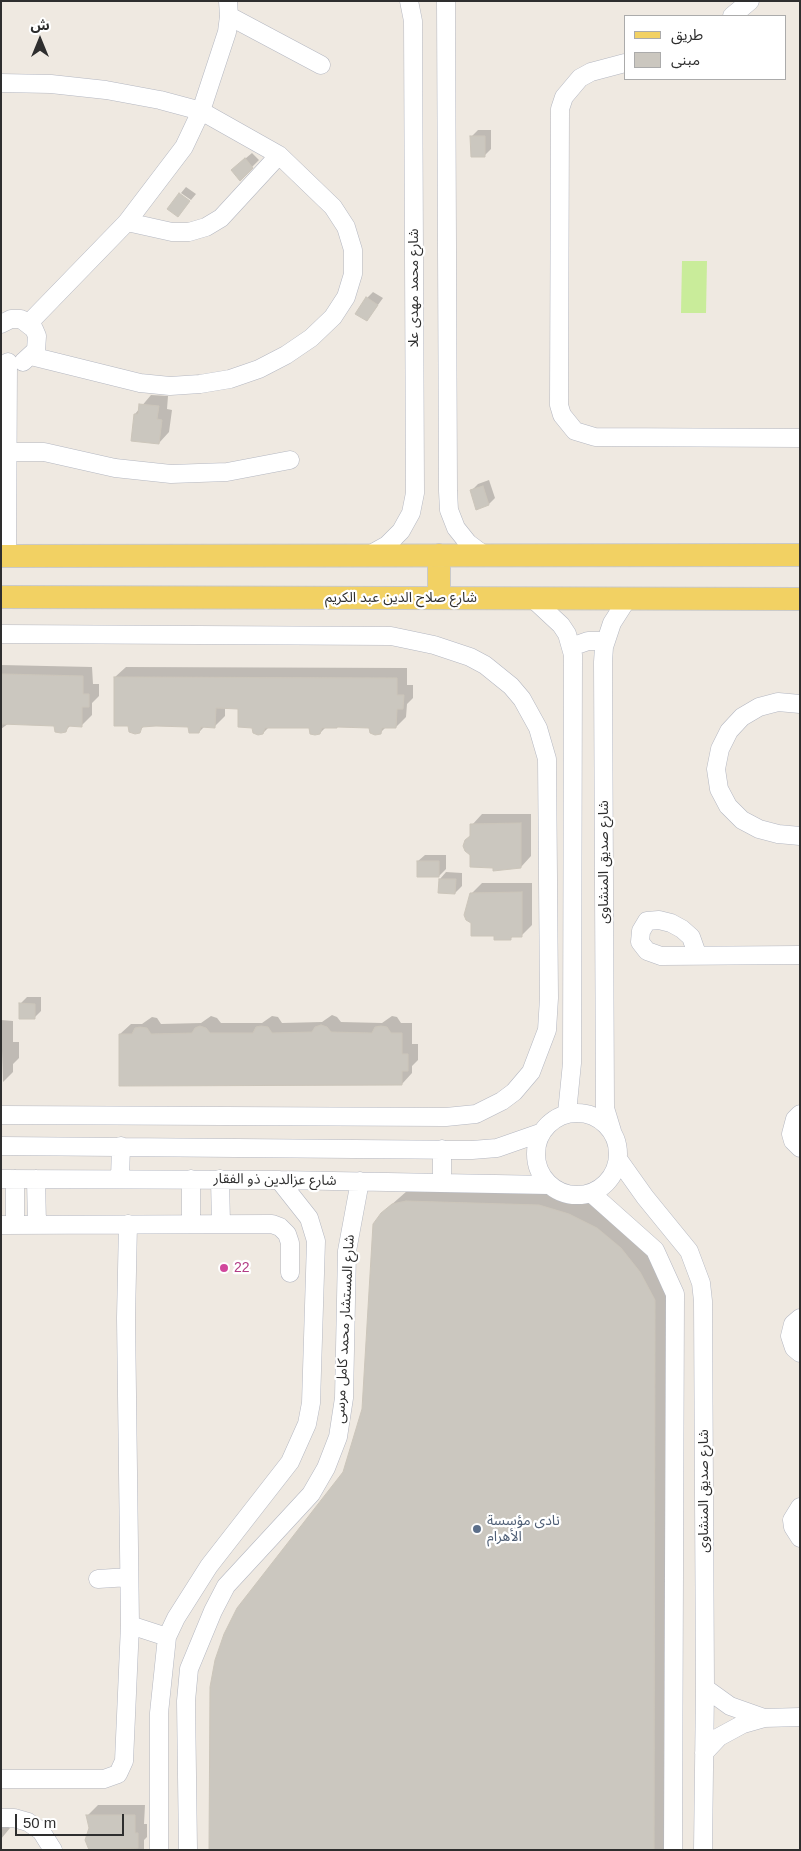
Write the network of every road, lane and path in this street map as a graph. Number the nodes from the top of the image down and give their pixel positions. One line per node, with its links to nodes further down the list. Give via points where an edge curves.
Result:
1 (409, 1): 19 (street, شارع محمد مهدى علا, via 413,21 415,493 411,513 401,531 387,545)
2 (446, 1): 21 (street, via 449,510 456,528)
3 (750, 1): 5 (street)
4 (229, 9): 7 (street); 9 (street, via 227,32)
5 (733, 15)
6 (624, 63): 16 (street, via 580,78 560,109 559,405 562,415 575,431 595,437)
7 (321, 65)
8 (1, 83): 9 (street, via 106,90)
9 (201, 111): 10 (street); 11 (street, via 184,147)
10 (279, 155): 11 (street, via 221,218 206,227 172,232); 14 (street, via 333,207 346,227 353,250 353,274 346,297 333,317 311,338 259,369 200,384 170,386 140,383)
11 (128, 222): 13 (street)
12 (1, 324): 13 (street, via 21,319)
13 (29, 324): 14 (street, via 37,336 36,350)
14 (31, 356): 15 (street, via 21,363)
15 (5, 360): 17 (street)
16 (800, 438)
17 (4, 452): 18 (street, via 44,452 115,468 171,474 227,472); 23 (street)
18 (290, 460)
19 (369, 555): 20 (main road); 23 (main road)
20 (438, 555): 21 (main road); 25 (main road)
21 (484, 555): 22 (main road)
22 (800, 555)
23 (4, 556)
24 (1, 598): 25 (main road, شارع صلاح الدين عبد الكريم)
25 (439, 598): 26 (main road, شارع صلاح الدين عبد الكريم)
26 (532, 598): 27 (main road, شارع صلاح الدين عبد الكريم); 31 (street, via 561,625)
27 (628, 598): 28 (main road, شارع صلاح الدين عبد الكريم); 30 (street, شارع صديق المنشاوى, via 612,623)
28 (800, 598)
29 (1, 634): 34 (street, via 391,636 470,657 511,686 538,728 548,775)
30 (606, 641): 31 (street, via 588,641); 41 (street, شارع صديق المنشاوى, via 603,662 605,1108)
31 (571, 647): 35 (street)
32 (800, 704): 33 (street, via 778,702 759,707 742,717 729,731 720,749 716,769 719,788 728,806 742,820 759,829)
33 (800, 836)
34 (548, 876): 35 (street); 40 (street, via 547,1030 537,1060 523,1083 489,1109 446,1117)
35 (572, 876): 38 (street, via 572,1063)
36 (697, 954): 37 (street)
37 (800, 955)
38 (567, 1113): 41 (street, via 584,1113 600,1119); 42 (street, via 547,1124)
39 (800, 1114): 45 (street, via 795,1119 791,1134)
40 (1, 1115)
41 (612, 1131): 47 (street)
42 (540, 1133): 46 (street, via 497,1148); 56 (street, via 536,1161 540,1174)
43 (1, 1146): 44 (street)
44 (121, 1146): 46 (street); 50 (street)
45 (800, 1148)
46 (442, 1149): 55 (street)
47 (618, 1159): 57 (street, via 609,1179); 72 (street, شارع صديق المنشاوى, via 689,1251 701,1283)
48 (8, 1180): 49 (street, شارع عزالدين ذو الفقار); 61 (street)
49 (36, 1180): 50 (street, شارع عزالدين ذو الفقار); 62 (street)
50 (120, 1180): 51 (street, شارع عزالدين ذو الفقار)
51 (191, 1180): 52 (street, شارع عزالدين ذو الفقار); 59 (street)
52 (220, 1180): 53 (street, شارع عزالدين ذو الفقار); 60 (street)
53 (279, 1180): 54 (street, شارع عزالدين ذو الفقار); 71 (street, via 310,1218 316,1241 313,1382 307,1424 290,1462 209,1566)
54 (360, 1181): 55 (street, شارع عزالدين ذو الفقار); 80 (street, شارع المستشار محمد كامل مرسى, via 347,1252 344,1398 338,1436 326,1468 311,1494 226,1586 190,1670 186,1701)
55 (442, 1183): 56 (street, شارع عزالدين ذو الفقار)
56 (549, 1185): 57 (street, via 569,1194)
57 (591, 1193): 81 (street, via 655,1250 675,1294)
58 (128, 1224): 59 (street); 62 (street); 68 (street)
59 (191, 1224): 60 (street)
60 (221, 1224): 63 (street, via 272,1224 280,1227 290,1242)
61 (8, 1225): 62 (street)
62 (37, 1225)
63 (290, 1274)
64 (800, 1318): 65 (street, via 793,1324 790,1336 794,1348)
65 (800, 1353)
66 (800, 1507): 67 (street, via 792,1520)
67 (800, 1538)
68 (129, 1577): 69 (street); 70 (street)
69 (98, 1579)
70 (130, 1625): 71 (street); 76 (street, via 124,1761 118,1774 104,1779)
71 (167, 1637): 79 (street, via 159,1713)
72 (705, 1688): 74 (street, via 730,1706); 75 (street, شارع صديق المنشاوى)
73 (800, 1717): 74 (street)
74 (764, 1718): 75 (street, via 729,1730)
75 (704, 1753): 82 (street, شارع صديق المنشاوى)
76 (1, 1779)
77 (1, 1818): 78 (street, via 28,1822 41,1831)
78 (53, 1850)
79 (159, 1850)
80 (188, 1850)
81 (673, 1850)
82 (702, 1850)

